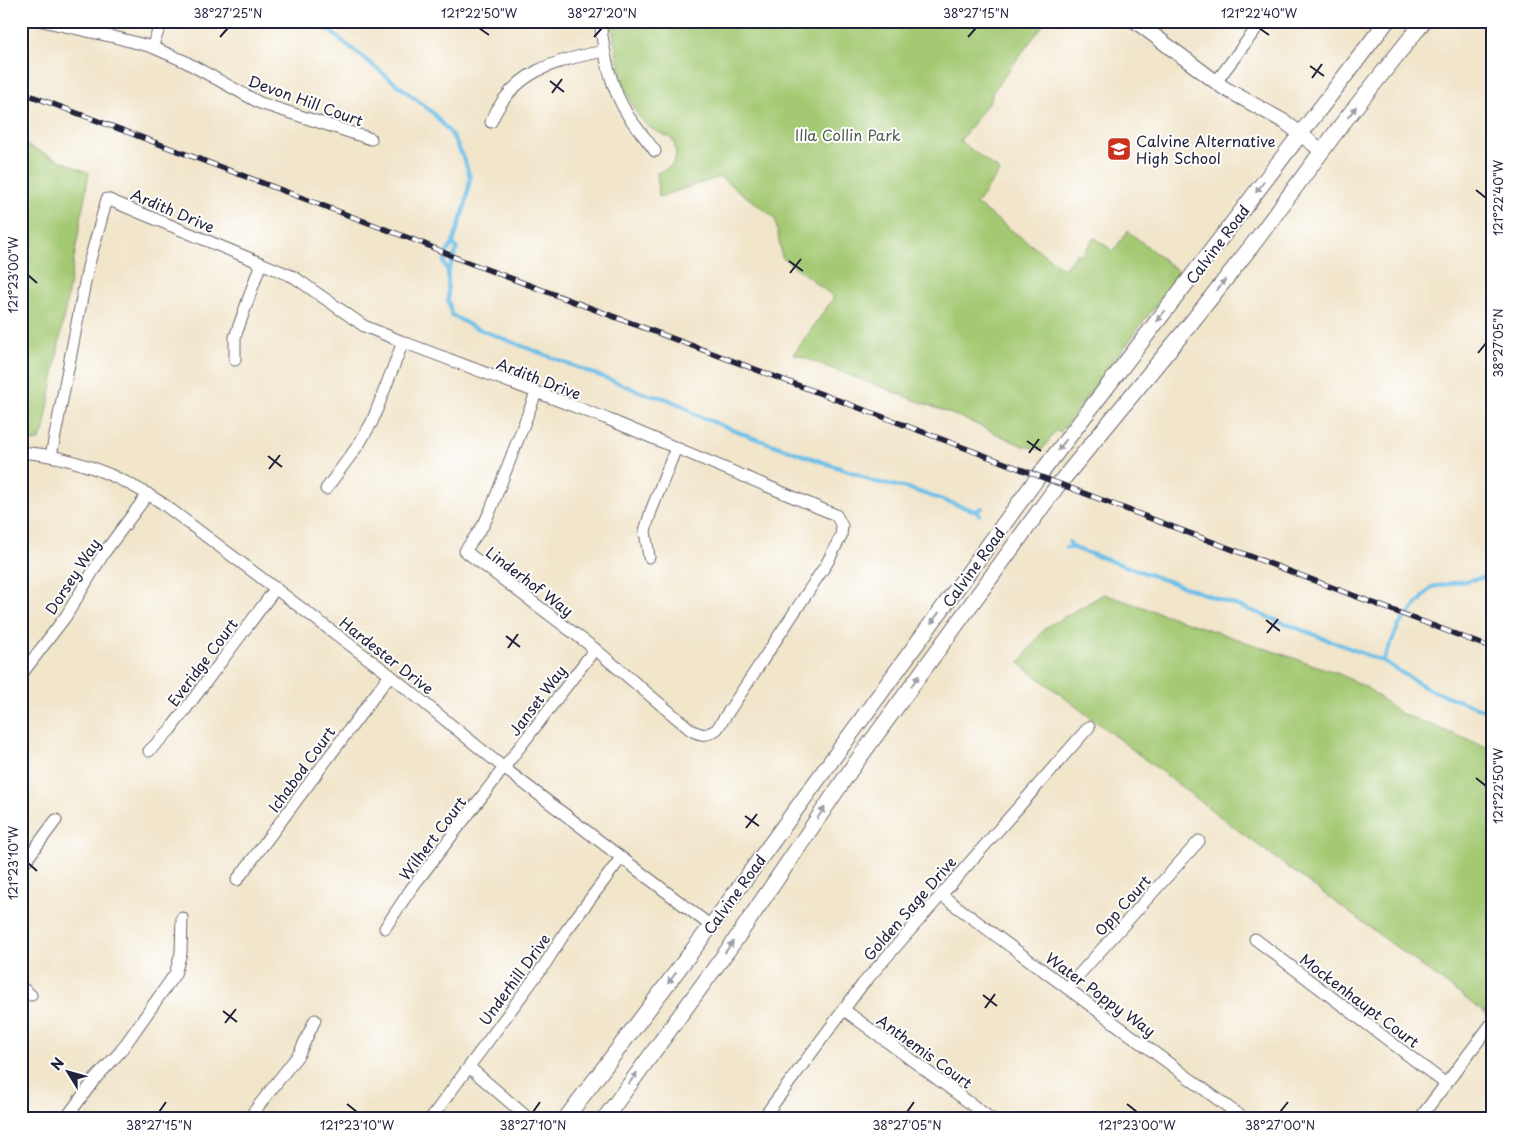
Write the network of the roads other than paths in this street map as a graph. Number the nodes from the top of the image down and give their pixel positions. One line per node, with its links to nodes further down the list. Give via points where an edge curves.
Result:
1 (42, 21): 8 (street, Devon Hill Court)
2 (162, 21): 8 (street)
3 (600, 21): 9 (street)
4 (1135, 21): 10 (street)
5 (1262, 21): 10 (street)
6 (1386, 21): 12 (main road, Calvine Road)
7 (1424, 21): 15 (main road, Calvine Road, one-way to 7)
8 (152, 47): 13 (street, Devon Hill Court, via 260,103)
9 (604, 51): 11 (street, via 562,60 536,70 504,100); 14 (street, via 610,76 628,116)
10 (1216, 82): 12 (street)
11 (491, 122)
12 (1300, 134): 15 (street); 40 (main road, Calvine Road, one-way to 40, via 1038,477)
13 (371, 139)
14 (655, 151)
15 (1322, 151): 56 (main road, Calvine Road, one-way to 15, via 736,939 852,768 1052,492 1258,239)
16 (261, 264): 17 (street, Ardith Drive, via 294,277 364,326); 18 (street, via 235,337); 22 (street, Ardith Drive, via 107,199 88,266)
17 (403, 342): 19 (street, Ardith Drive); 23 (street, via 372,422)
18 (235, 360)
19 (536, 393): 20 (street, Ardith Drive); 27 (street, Linderhof Way, via 491,509 466,551)
20 (676, 448): 25 (street, via 645,531); 27 (street, Ardith Drive, via 828,510 836,515 842,526 840,536 827,564 717,728 708,735 691,730)
21 (21, 452): 22 (street, Hardester Drive)
22 (51, 456): 24 (street, Hardester Drive, via 111,474)
23 (326, 489)
24 (148, 494): 26 (street, Hardester Drive); 28 (street, Dorsey Way, via 104,553 66,616)
25 (649, 557)
26 (276, 588): 29 (street, Hardester Drive); 31 (street, Everidge Court, via 170,730)
27 (595, 649): 32 (street, Janset Way)
28 (21, 675)
29 (390, 675): 32 (street, Hardester Drive); 37 (street, Ichabod Court)
30 (1089, 727): 38 (street, Golden Sage Drive)
31 (149, 751)
32 (504, 768): 35 (street, Hardester Drive); 41 (street, Wilhert Court, via 411,888)
33 (56, 820): 36 (street)
34 (1199, 841): 44 (street, Opp Court)
35 (620, 858): 40 (street, Hardester Drive); 49 (street, Underhill Drive)
36 (21, 867)
37 (236, 880)
38 (941, 895): 44 (street, Water Poppy Way); 46 (street, Golden Sage Drive)
39 (182, 918): 51 (street, via 181,953 175,974 120,1052)
40 (711, 926): 55 (main road, Calvine Road, one-way to 55)
41 (385, 928)
42 (1255, 940): 50 (street, Mockenhaupt Court)
43 (21, 987): 45 (street)
44 (1067, 988): 59 (street, Water Poppy Way)
45 (31, 995)
46 (843, 1009): 57 (street, Golden Sage Drive); 58 (street, Anthemis Court)
47 (315, 1020): 52 (street, via 299,1054)
48 (1492, 1023): 50 (street)
49 (469, 1066): 53 (street, Underhill Drive); 54 (street)
50 (1446, 1084): 60 (street)
51 (66, 1118)
52 (249, 1118)
53 (431, 1118)
54 (528, 1118)
55 (566, 1118)
56 (604, 1118)
57 (763, 1118)
58 (990, 1118)
59 (1243, 1118)
60 (1420, 1118)

